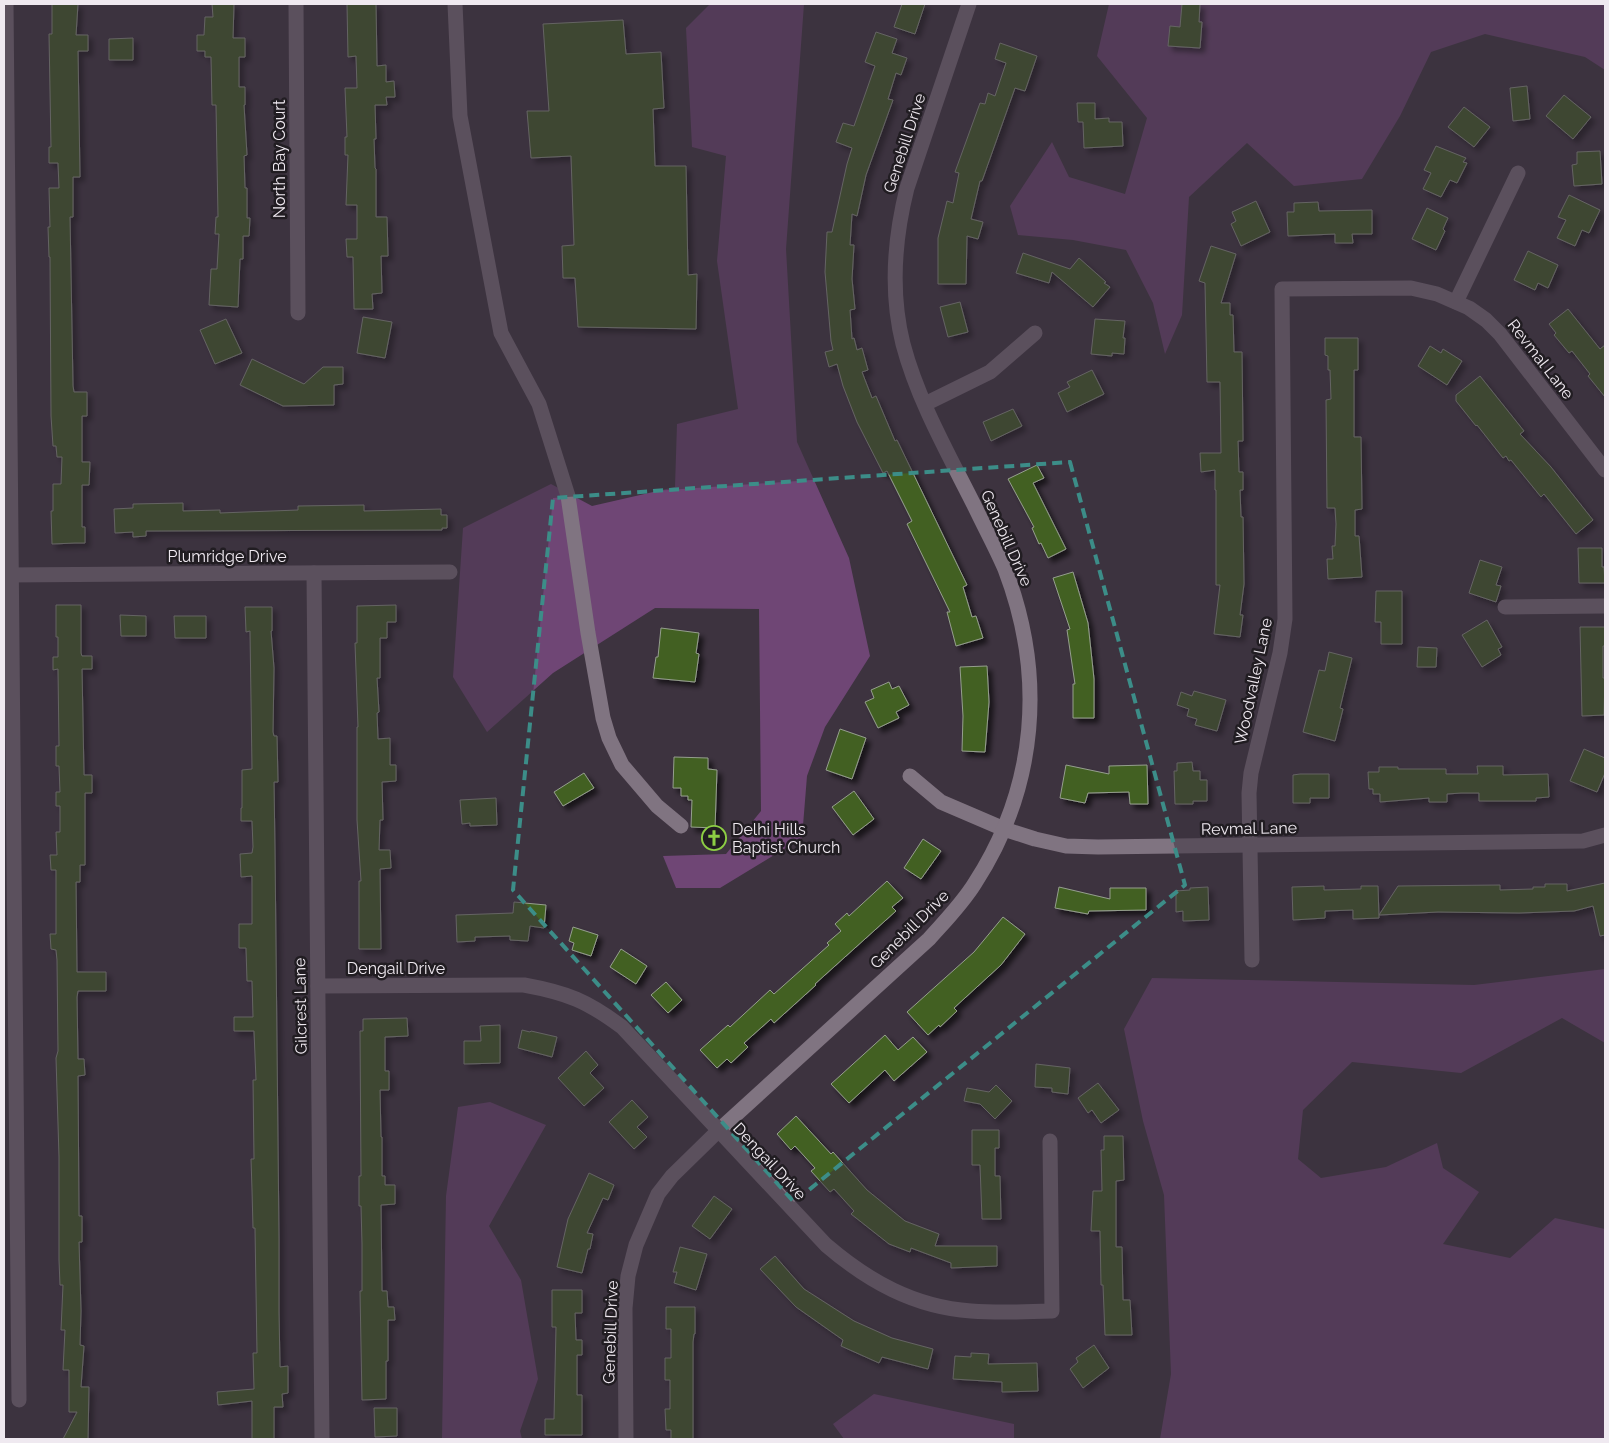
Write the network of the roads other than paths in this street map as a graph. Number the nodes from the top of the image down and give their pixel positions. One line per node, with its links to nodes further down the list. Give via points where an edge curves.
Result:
1 (6, 4): 14 (street)
2 (296, 4): 8 (street, North Bay Court)
3 (455, 4): 18 (street, via 460,116 502,333 538,404 568,496 605,725 622,765 658,806)
4 (969, 4): 10 (street, Genebill Drive, via 899,219 895,282 898,313 903,344)
5 (1518, 173): 7 (street)
6 (1282, 289): 7 (street, Revmal Lane, via 1410,288); 21 (street, Woodvalley Lane, via 1285,619 1280,653 1250,773)
7 (1456, 302): 11 (street, Revmal Lane, via 1486,320 1500,334)
8 (298, 313)
9 (1035, 333): 10 (street, via 990,372)
10 (925, 404): 19 (street, Genebill Drive, via 1004,568 1025,636 1030,675 1028,746 1020,784)
11 (1605, 470)
12 (450, 572): 13 (street, Plumridge Drive)
13 (314, 573): 14 (street, Plumridge Drive); 23 (street, Gilcrest Lane)
14 (7, 575): 26 (street)
15 (1605, 606): 16 (street)
16 (1505, 607)
17 (910, 776): 19 (street, Revmal Lane, via 941,802)
18 (681, 826)
19 (1004, 829): 21 (street, Revmal Lane, via 1066,846); 24 (street, Genebill Drive, via 974,885 929,939)
20 (1605, 834): 21 (street, Revmal Lane, via 1584,841)
21 (1250, 845): 22 (street, Woodvalley Lane)
22 (1252, 960)
23 (318, 986): 24 (street, Dengail Drive, via 524,985 556,990 578,998 622,1027); 27 (street, Gilcrest Lane)
24 (718, 1131): 25 (street, Dengail Drive, via 850,1266 877,1283 937,1306 993,1312 1052,1311); 28 (street, Genebill Drive, via 658,1194 636,1245 628,1276 625,1308)
25 (1050, 1141)
26 (19, 1400)
27 (322, 1439)
28 (626, 1439)

